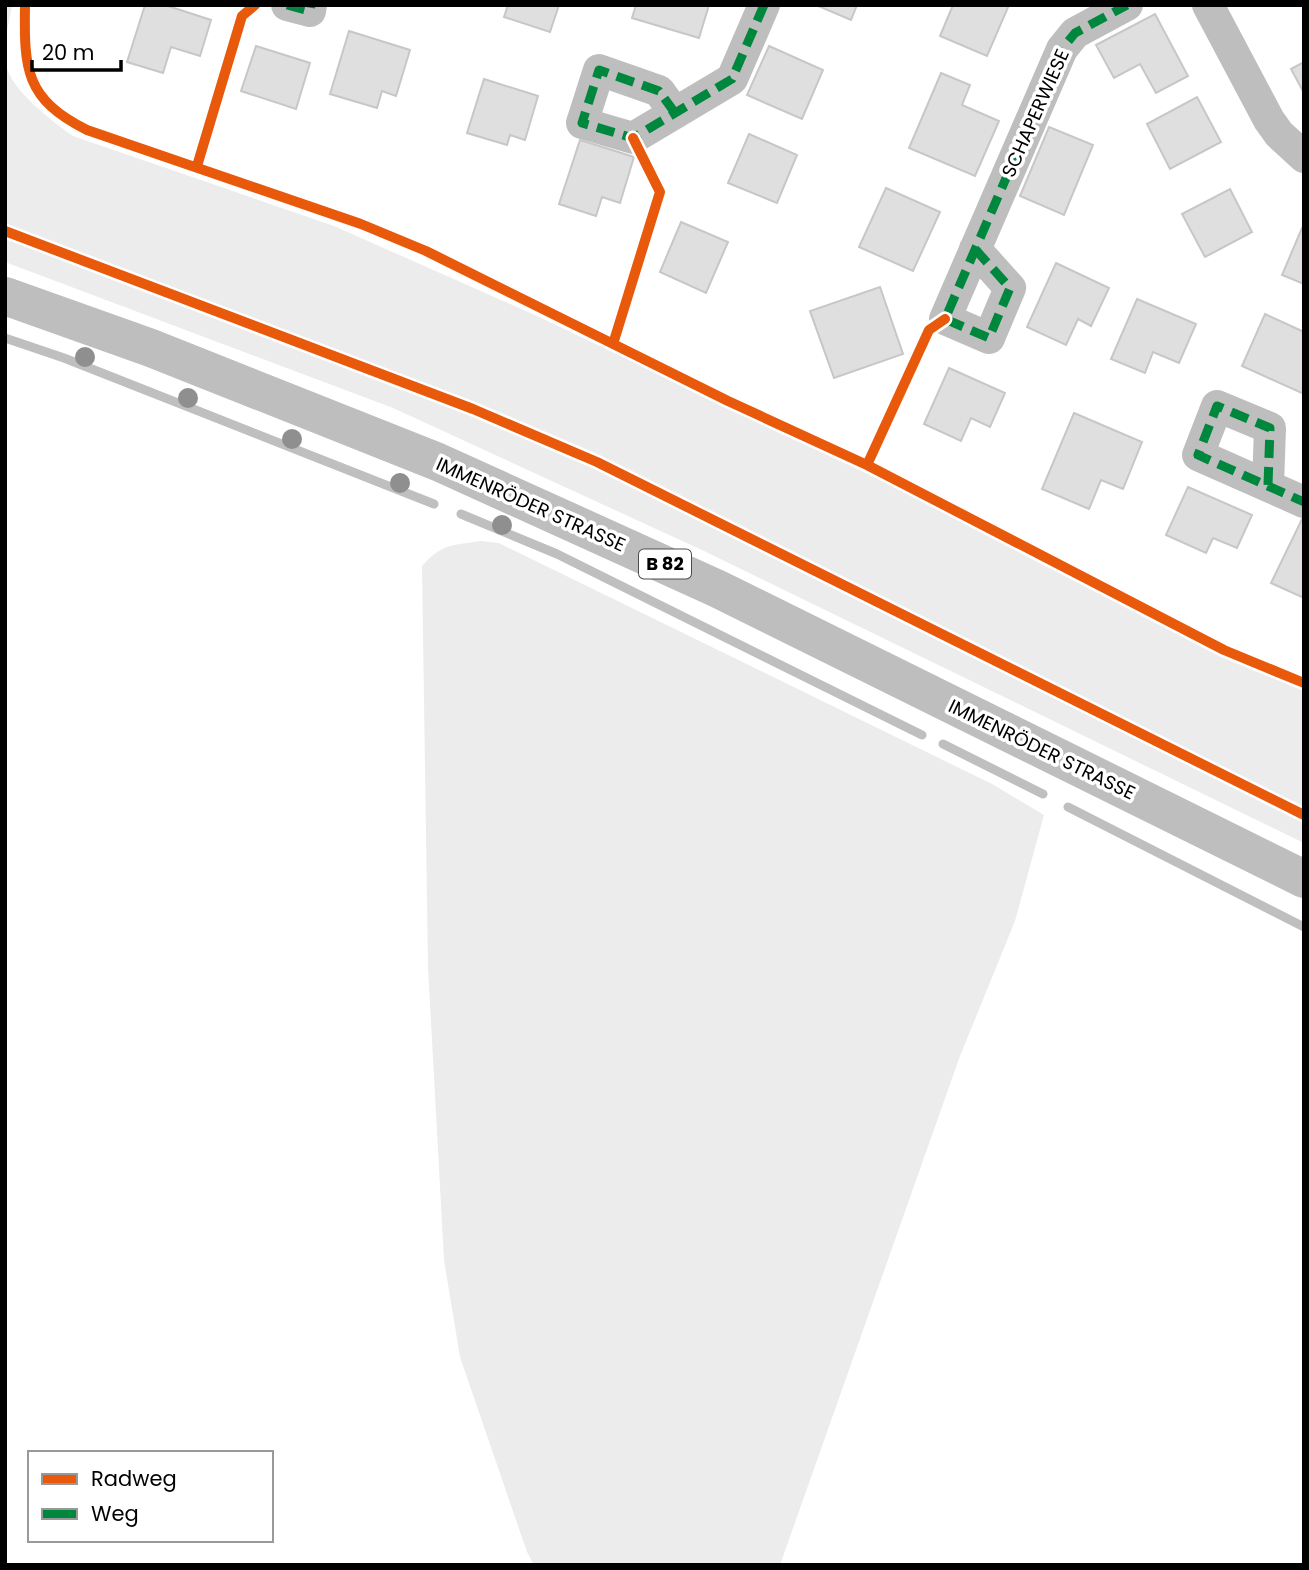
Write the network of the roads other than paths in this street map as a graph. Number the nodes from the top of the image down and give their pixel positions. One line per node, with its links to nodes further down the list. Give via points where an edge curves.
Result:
1 (287, 5): 2 (street, via 310,11)
2 (311, 5)
3 (764, 5): 6 (street, via 732,79)
4 (1128, 5): 8 (street, SCHAPERWIESE, via 1075,33 1062,49)
5 (1208, 5): 7 (street, via 1269,120)
6 (675, 113)
7 (1304, 157)
8 (975, 249)
9 (5, 296): 12 (main road, IMMENRÖDER STRASSE / B 82, via 151,348 450,467 718,589)
10 (1268, 485): 11 (street)
11 (1304, 502)
12 (1304, 880)

